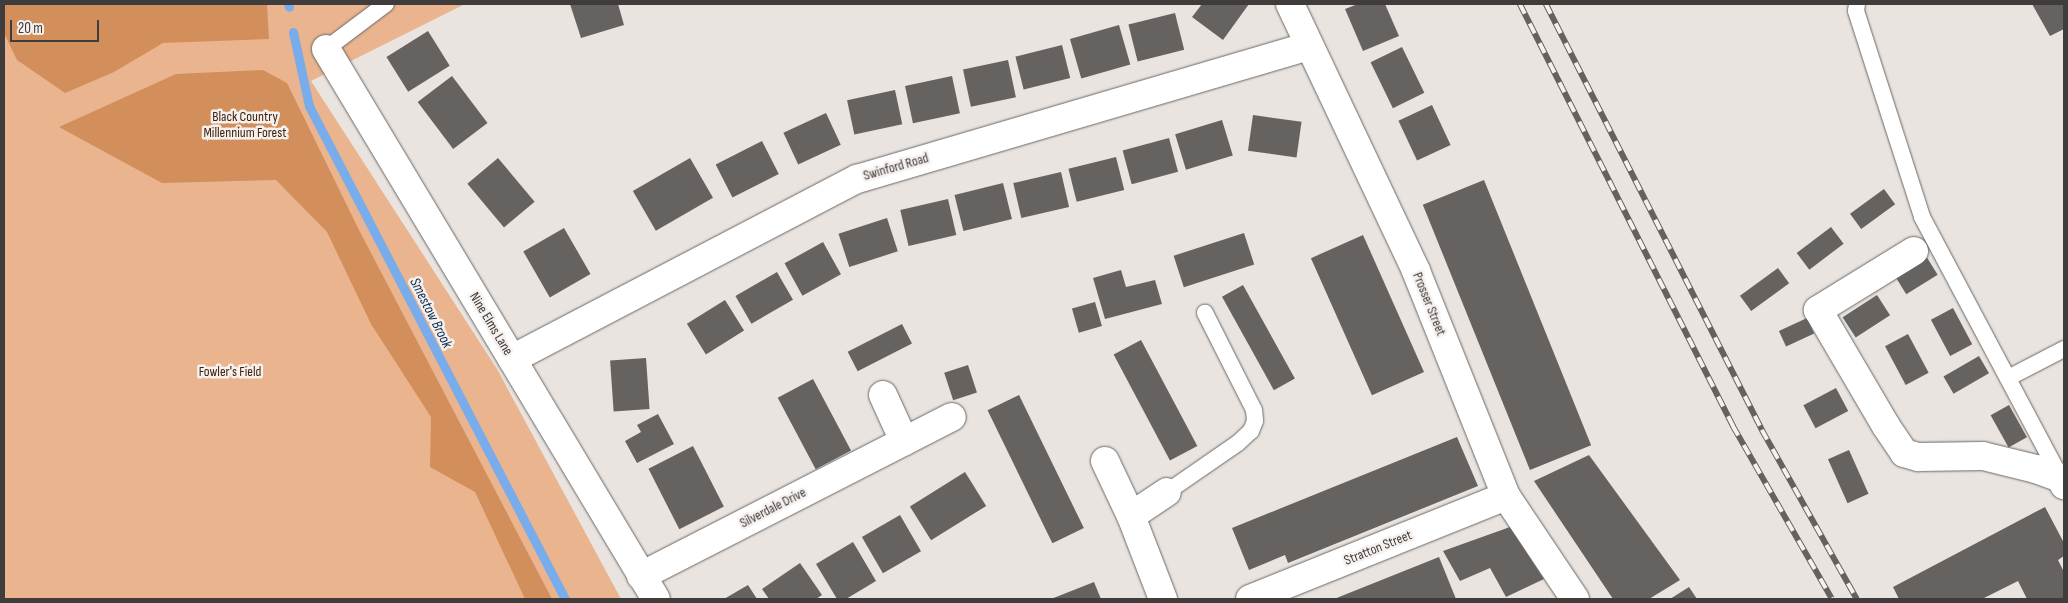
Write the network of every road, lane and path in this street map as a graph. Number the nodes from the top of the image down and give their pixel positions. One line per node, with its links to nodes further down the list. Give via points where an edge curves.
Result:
1 (386, 4): 5 (lane)
2 (1290, 4): 4 (street, Prosser Street)
3 (1857, 4): 10 (lane, via 1856,11 1922,217)
4 (1308, 46): 9 (street, Swinford Road, via 857,179); 17 (street, Prosser Street, via 1416,271)
5 (326, 50): 9 (street, Nine Elms Lane)
6 (1914, 252): 15 (street, via 1818,310 1904,454 1918,458 1982,456)
7 (1205, 313): 16 (lane, via 1254,410 1255,421 1238,443)
8 (2064, 349): 10 (lane)
9 (512, 359): 19 (street, Nine Elms Lane)
10 (2008, 378): 15 (lane)
11 (884, 394): 13 (street)
12 (952, 417): 13 (street, Silverdale Drive)
13 (904, 441): 19 (street, Silverdale Drive)
14 (1105, 461): 18 (street)
15 (2062, 482)
16 (1167, 492): 18 (street)
17 (1506, 496): 22 (street, Stratton Street); 23 (street, Prosser Street)
18 (1131, 516): 21 (street)
19 (641, 576): 20 (street, Nine Elms Lane)
20 (656, 599)
21 (1163, 599)
22 (1250, 599)
23 (1575, 599)

